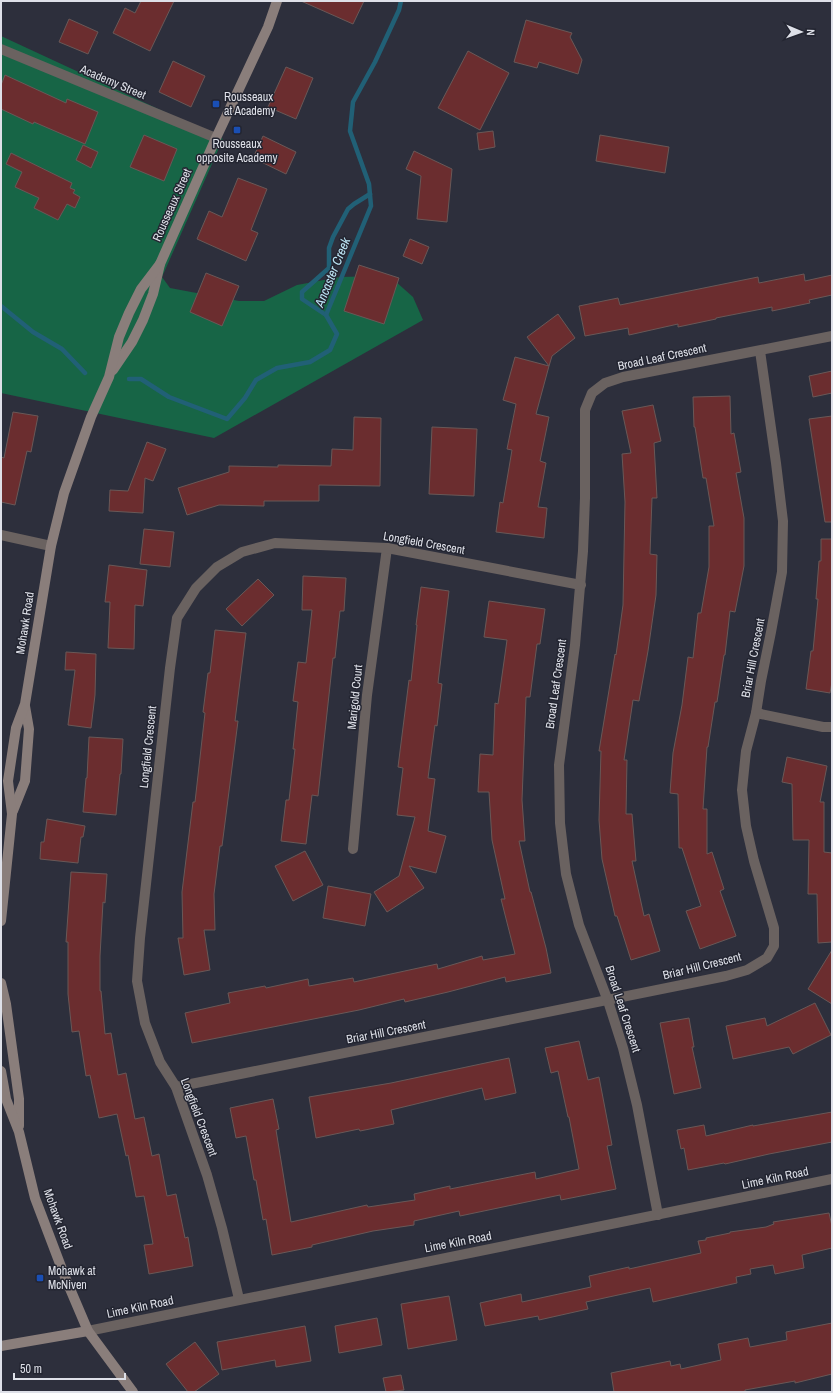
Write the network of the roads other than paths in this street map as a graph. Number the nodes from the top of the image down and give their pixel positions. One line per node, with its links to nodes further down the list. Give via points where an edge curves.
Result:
1 (277, 1): 3 (main road, Rousseaux Street)
2 (284, 1): 3 (main road, Rousseaux Street)
3 (268, 27): 5 (main road, Rousseaux Street)
4 (1, 49): 5 (street, Academy Street)
5 (216, 138): 6 (main road, Rousseaux Street)
6 (160, 264): 9 (main road, Rousseaux Street, via 144,320); 9 (main road, Rousseaux Street, via 141,289 129,313 119,337)
7 (832, 336): 8 (street, Broad Leaf Crescent)
8 (760, 351): 13 (street, Broad Leaf Crescent, via 624,377 606,383 592,394 585,410 585,498); 15 (street, Briar Hill Crescent, via 783,521 782,572)
9 (109, 377): 11 (main road, Rousseaux Street, via 91,417 64,493)
10 (1, 536): 11 (street)
11 (51, 546): 14 (main road, Mohawk Road)
12 (387, 548): 13 (street, Longfield Crescent); 18 (street, Marigold Court, via 367,695); 23 (street, Longfield Crescent, via 275,543 242,552 217,567 196,588 177,618 140,938 138,981 145,1023 160,1062)
13 (581, 585): 21 (street, Broad Leaf Crescent, via 559,765 560,823 566,874 579,925)
14 (25, 704): 17 (main road, Mohawk Road, via 16,728 8,781); 17 (main road, Mohawk Road, via 29,729 25,781)
15 (756, 714): 16 (street); 21 (street, Briar Hill Crescent, via 746,751 742,790 746,826 754,861 774,928 774,946 767,958 748,970)
16 (832, 727)
17 (12, 814): 19 (main road, Mohawk Road)
18 (353, 849)
19 (1, 921)
20 (1, 983): 24 (main road, Mohawk Road, via 19,1098)
21 (608, 1001): 23 (street, Briar Hill Crescent); 26 (street, Broad Leaf Crescent, via 637,1105)
22 (1, 1071): 24 (main road, Mohawk Road, via 6,1099)
23 (176, 1087): 27 (street, Longfield Crescent, via 208,1175)
24 (19, 1132): 28 (main road, Mohawk Road, via 35,1198)
25 (832, 1179): 26 (street, Lime Kiln Road)
26 (658, 1215): 27 (street, Lime Kiln Road)
27 (239, 1299): 28 (street, Lime Kiln Road)
28 (88, 1331): 29 (main road); 30 (main road, Mohawk Road)
29 (1, 1346)
30 (133, 1392)

